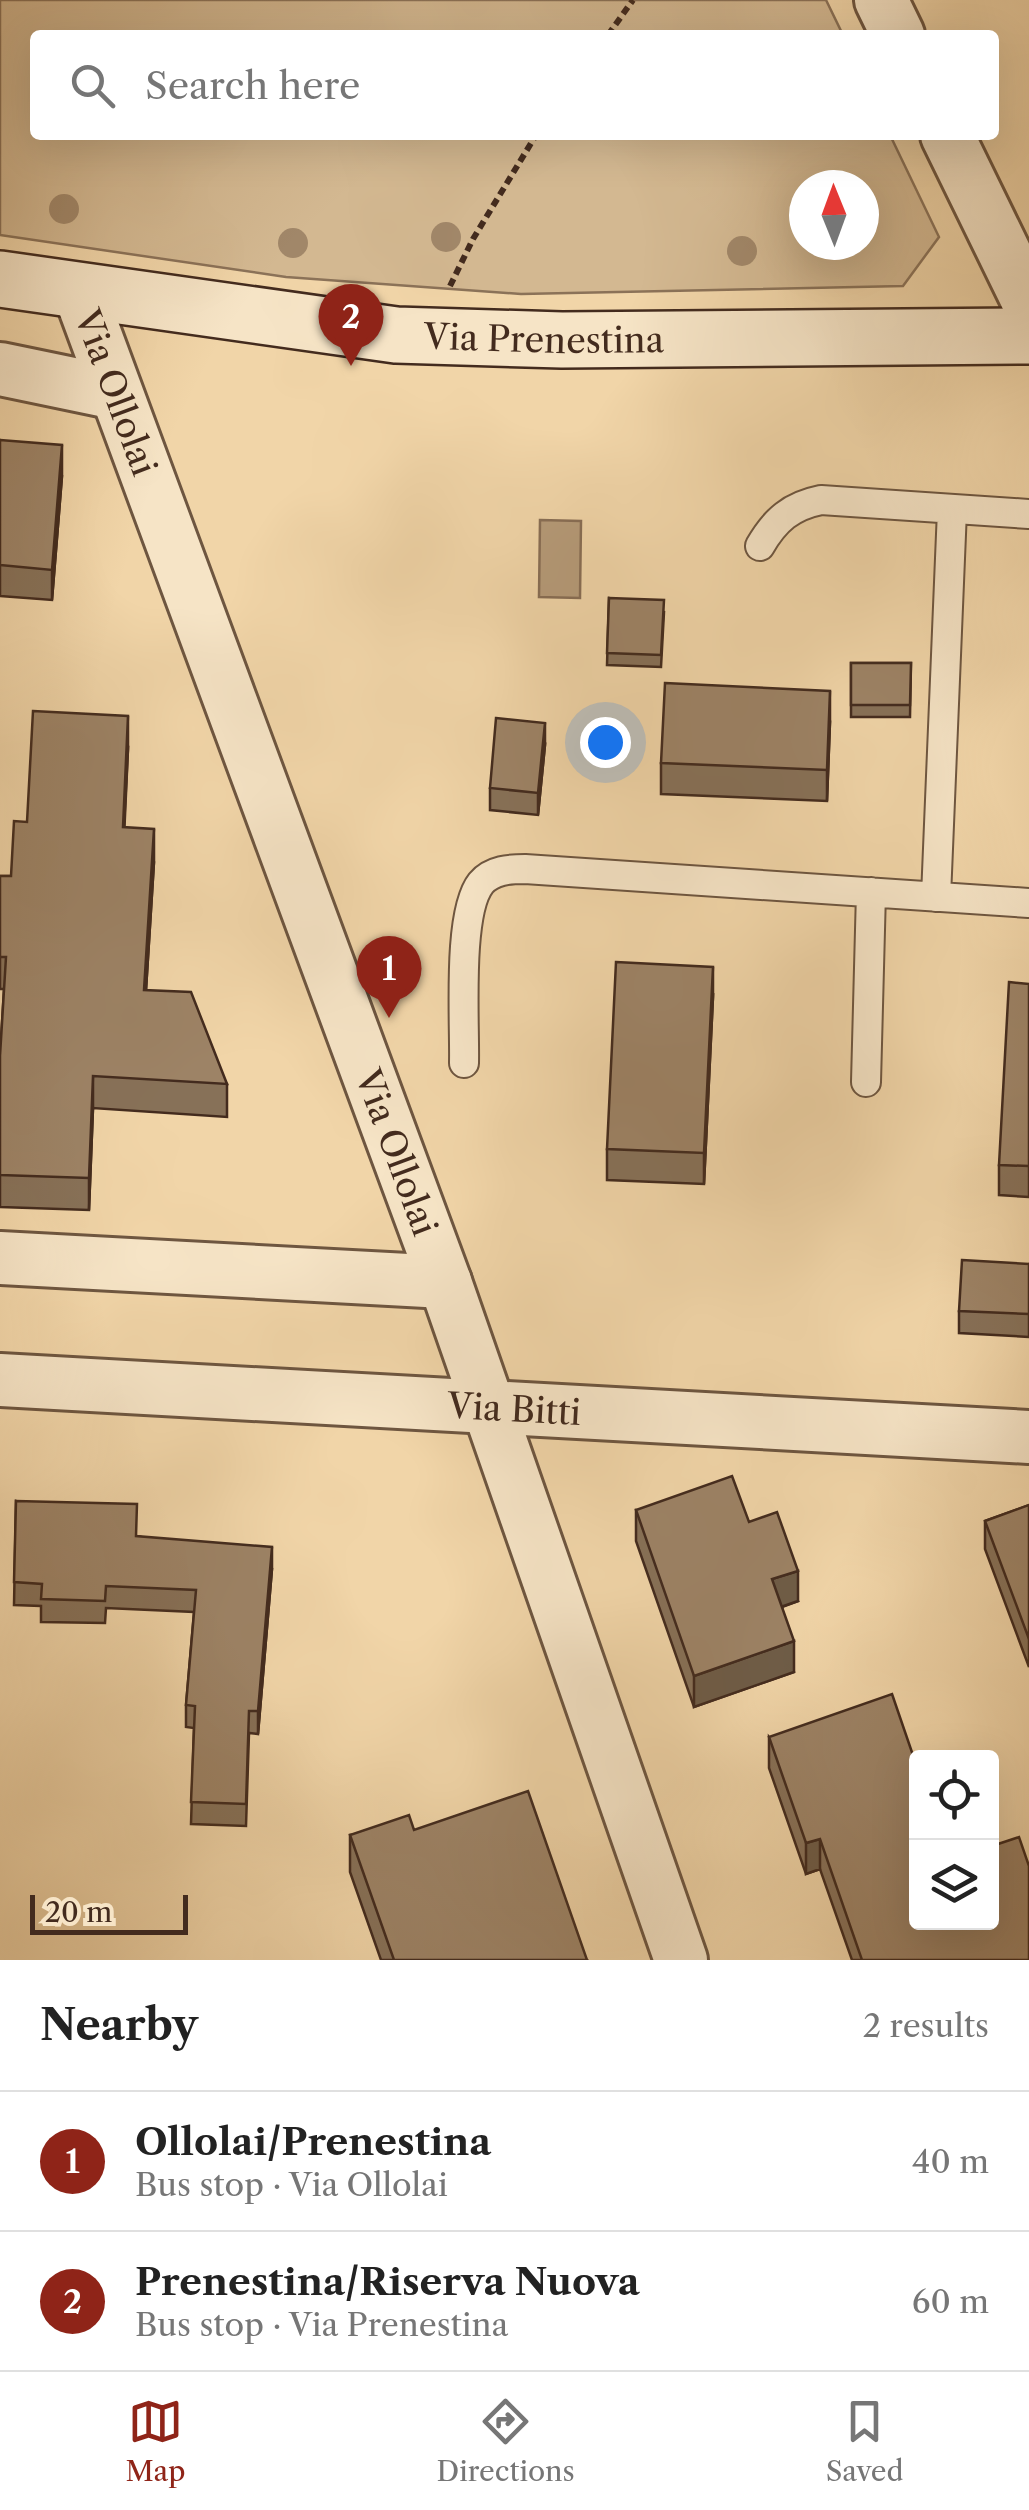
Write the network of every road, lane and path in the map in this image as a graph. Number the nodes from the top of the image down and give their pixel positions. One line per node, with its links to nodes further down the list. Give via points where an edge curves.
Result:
1 (634, 0): 3 (path)
2 (881, 0): 4 (street)
3 (612, 30)
4 (896, 30)
5 (533, 140): 10 (path)
6 (949, 140): 9 (street)
7 (0, 279): 8 (main road, Via Prenestina)
8 (79, 292): 10 (main road, Via Prenestina); 13 (street, Via Ollolai)
9 (1029, 304)
10 (425, 336): 11 (main road, Via Prenestina)
11 (1029, 336)
12 (0, 369): 13 (street)
13 (116, 393): 23 (street, Via Ollolai)
14 (952, 510): 15 (lane); 16 (lane, via 821,500 784,514); 18 (lane)
15 (1029, 514)
16 (760, 546)
17 (871, 892): 18 (lane); 20 (lane, via 501,871 480,884 468,912); 21 (lane)
18 (936, 897): 19 (lane)
19 (1029, 903)
20 (464, 1063)
21 (866, 1082)
22 (0, 1258): 23 (street)
23 (445, 1282): 25 (street, Via Ollolai)
24 (0, 1380): 25 (street, Via Bitti)
25 (489, 1406): 26 (street, Via Bitti); 27 (street, Via Ollolai)
26 (1029, 1436)
27 (680, 1960)

